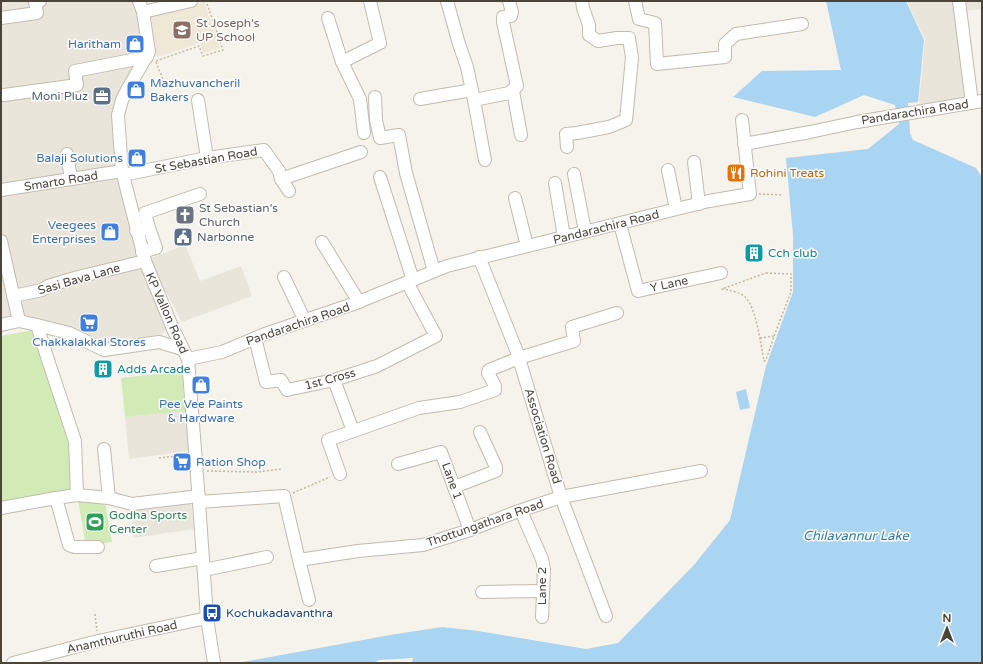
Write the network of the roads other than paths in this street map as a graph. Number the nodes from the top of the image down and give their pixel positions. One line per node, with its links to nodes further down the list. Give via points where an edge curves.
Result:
1 (40, 1): 10 (street, via 35,2 37,13)
2 (190, 1): 9 (street)
3 (370, 1): 14 (street, via 380,44)
4 (447, 1): 17 (street)
5 (509, 1): 15 (street, via 512,12 510,16 503,17 503,22 517,86)
6 (582, 1): 26 (street, via 589,25 589,35 598,41 629,38 632,58 628,108 626,120 609,127 566,134)
7 (635, 1): 12 (street, via 640,19 655,23 657,64 725,57 725,44 736,34)
8 (959, 1): 21 (street)
9 (141, 7): 13 (street, via 149,47)
10 (1, 18)
11 (328, 18): 14 (street)
12 (802, 24)
13 (147, 57): 16 (street, via 75,71 77,85); 33 (street, KP Vallon Road, via 127,90 118,115)
14 (342, 62): 23 (street, via 360,99)
15 (513, 90): 17 (street); 24 (street)
16 (4, 95)
17 (473, 95): 19 (street); 30 (street)
18 (375, 97): 55 (street, via 380,138 399,135 406,173)
19 (420, 99)
20 (198, 100): 29 (street)
21 (977, 102): 25 (street, Pandarachira Road, via 893,115)
22 (742, 120): 25 (street)
23 (364, 132)
24 (521, 135)
25 (744, 144): 43 (street, Pandarachira Road, via 750,194)
26 (566, 147)
27 (361, 152): 37 (street)
28 (66, 154): 36 (street)
29 (207, 158): 33 (street, St Sebastian Road); 37 (street, St Sebastian Road, via 264,150 279,171)
30 (485, 160)
31 (694, 162): 43 (street)
32 (668, 170): 44 (street)
33 (122, 173): 36 (street, Smarto Road); 47 (street, KP Vallon Road)
34 (574, 174): 48 (street)
35 (380, 177): 58 (street)
36 (71, 179): 39 (street, Smarto Road)
37 (280, 179): 40 (street, St Sebastian Road)
38 (555, 184): 49 (street)
39 (1, 190)
40 (290, 191)
41 (200, 194): 46 (street, via 145,213)
42 (515, 198): 52 (street)
43 (699, 204): 44 (street, Pandarachira Road)
44 (676, 209): 45 (street, Pandarachira Road)
45 (620, 224): 48 (street, Pandarachira Road); 56 (street, Y Lane, via 638,291)
46 (149, 228): 47 (street); 53 (street, via 156,248)
47 (136, 231): 53 (street, KP Vallon Road)
48 (586, 231): 49 (street, Pandarachira Road)
49 (564, 237): 52 (street, Pandarachira Road)
50 (1, 241): 59 (street)
51 (322, 242): 60 (street)
52 (527, 246): 54 (street, Pandarachira Road)
53 (143, 257): 59 (street, Sasi Bava Lane, via 42,290); 66 (street, KP Vallon Road)
54 (479, 258): 55 (street, Pandarachira Road); 70 (street, Association Road)
55 (434, 271): 58 (street, Pandarachira Road)
56 (721, 273)
57 (284, 277): 62 (street)
58 (410, 281): 60 (street, Pandarachira Road); 71 (street, 1st Cross, via 436,336 377,366)
59 (13, 296): 63 (street)
60 (359, 302): 62 (street, Pandarachira Road)
61 (617, 313): 70 (street, via 572,327 574,341)
62 (305, 321): 67 (street, Pandarachira Road)
63 (19, 322): 64 (street); 65 (street)
64 (1, 324)
65 (37, 325): 68 (street, via 69,333 104,350); 79 (street, via 75,441)
66 (173, 329): 68 (street); 69 (street, KP Vallon Road)
67 (255, 338): 69 (street, Pandarachira Road, via 222,352); 71 (street, 1st Cross, via 266,382 280,380 288,390)
68 (160, 342): 69 (street)
69 (185, 354): 83 (street, KP Vallon Road)
70 (519, 358): 72 (street, via 489,370 496,390 460,402 419,408); 80 (street, Association Road)
71 (334, 380): 72 (street)
72 (353, 431): 77 (street, via 328,440)
73 (480, 432): 78 (street, via 496,471)
74 (104, 449): 82 (street)
75 (398, 464): 78 (street, Lane 1, via 441,452)
76 (700, 471): 80 (street, Thottungathara Road)
77 (340, 474)
78 (454, 487): 86 (street, Lane 1)
79 (77, 495): 81 (street); 82 (street)
80 (561, 497): 85 (street, Thottungathara Road); 95 (street, Association Road)
81 (56, 498): 84 (street); 87 (street, via 69,545)
82 (109, 498): 83 (street, via 132,504)
83 (199, 499): 89 (street, via 284,496); 90 (street, KP Vallon Road)
84 (1, 508)
85 (521, 511): 86 (street, Thottungathara Road); 92 (street, Lane 2, via 542,559)
86 (470, 530): 89 (street, Thottungathara Road, via 423,545)
87 (98, 547)
88 (267, 557): 90 (street)
89 (299, 560): 94 (street)
90 (203, 564): 91 (street); 97 (street, KP Vallon Road)
91 (156, 566)
92 (542, 590): 93 (street); 96 (street, Lane 2)
93 (482, 592)
94 (309, 600)
95 (606, 616)
96 (542, 617)
97 (207, 618): 98 (street, KP Vallon Road); 99 (street, Anamthuruthi Road, via 98,641)
98 (214, 661)
99 (13, 663)

